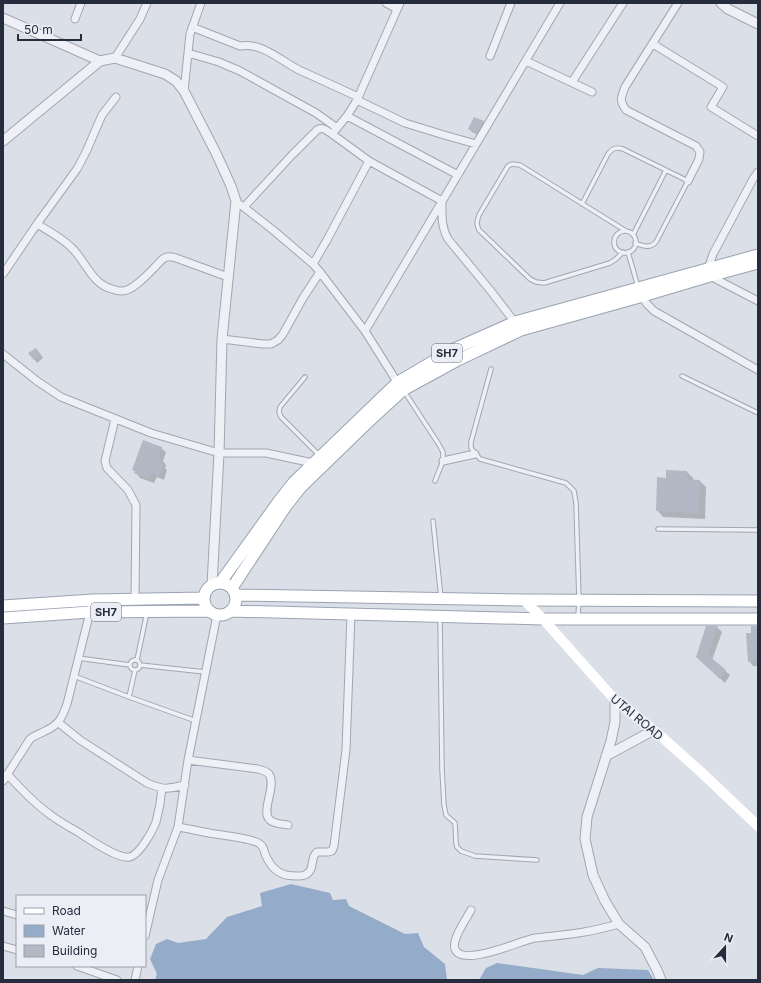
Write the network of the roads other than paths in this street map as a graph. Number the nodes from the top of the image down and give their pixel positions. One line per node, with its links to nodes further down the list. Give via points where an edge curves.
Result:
1 (81, 3): 12 (street)
2 (146, 3): 18 (street, via 140,19)
3 (201, 3): 14 (street)
4 (386, 3): 10 (street)
5 (511, 3): 17 (street)
6 (560, 3): 19 (street)
7 (623, 3): 21 (street)
8 (678, 3): 15 (street)
9 (721, 3): 13 (street)
10 (398, 6): 25 (street)
11 (3, 18): 20 (street)
12 (75, 19)
13 (758, 24)
14 (192, 28): 16 (street); 25 (street, via 240,46 248,44 273,54 297,69)
15 (653, 44): 29 (street, via 723,87 711,107); 36 (street, via 625,87 621,103 626,110 696,146 700,152 699,158)
16 (188, 53): 22 (street); 27 (street, via 240,70 316,113)
17 (490, 56)
18 (115, 58): 20 (street); 22 (street, via 165,74 176,81)
19 (526, 60): 21 (street); 31 (street)
20 (100, 61): 30 (street)
21 (572, 82): 23 (street)
22 (184, 91): 37 (street, via 216,153)
23 (592, 92)
24 (116, 97): 41 (street, via 102,115 77,169)
25 (358, 99): 26 (street); 31 (street, via 405,123)
26 (347, 116): 27 (street); 35 (street)
27 (337, 128): 28 (street)
28 (332, 134): 32 (street); 40 (street, via 323,128 317,130)
29 (758, 136)
30 (3, 140)
31 (476, 144): 35 (street)
32 (369, 161): 38 (street); 49 (street)
33 (666, 170): 36 (lane); 39 (lane, via 616,147 608,154); 43 (lane)
34 (758, 172): 51 (street, via 713,254)
35 (458, 175): 38 (street)
36 (688, 181): 44 (lane, via 656,242 646,247)
37 (236, 201): 40 (street); 53 (street)
38 (442, 201): 56 (street, via 444,232); 57 (street)
39 (582, 204): 42 (lane); 45 (lane, via 520,165 512,164 508,166 479,215 477,225 479,230 536,282 544,283 610,263)
40 (244, 207): 49 (street)
41 (37, 224): 52 (street); 53 (street, via 66,242 96,280 112,289 122,291 131,288 168,256)
42 (626, 231): 43 (lane); 45 (lane, via 621,231 614,238 615,247)
43 (633, 235): 44 (lane)
44 (635, 243): 46 (lane)
45 (623, 252): 46 (lane)
46 (628, 252): 54 (lane)
47 (758, 255): 51 (main road, SH7)
48 (758, 263): 51 (main road, SH7)
49 (313, 264): 50 (street)
50 (320, 272): 57 (street); 58 (street, via 278,340 271,344 262,344)
51 (709, 272): 54 (main road, SH7); 55 (street)
52 (3, 274)
53 (228, 277): 58 (street)
54 (640, 292): 56 (main road, SH7); 61 (street, via 654,311)
55 (758, 301)
56 (518, 326): 64 (main road, SH7, via 454,349)
57 (365, 331): 64 (street)
58 (222, 339): 67 (street)
59 (3, 354): 66 (street, via 61,397)
60 (491, 369): 68 (lane, via 471,442)
61 (758, 370)
62 (682, 376): 65 (lane)
63 (304, 377): 69 (lane, via 280,407 279,412)
64 (400, 386): 69 (main road, SH7); 70 (lane, via 438,443)
65 (758, 413)
66 (115, 419): 67 (street, via 151,433); 78 (street, via 105,461 107,468 128,490 136,505)
67 (219, 453): 69 (street, via 266,454); 75 (street)
68 (475, 454): 70 (street); 82 (lane, via 480,459 566,483 574,491)
69 (320, 461): 75 (main road, SH7, via 294,482); 76 (main road, SH7, via 286,506)
70 (443, 461): 71 (lane)
71 (435, 481)
72 (433, 521): 79 (lane)
73 (658, 529): 74 (lane)
74 (758, 530)
75 (216, 584): 76 (main road, via 226,584); 77 (main road, SH7, via 206,590)
76 (234, 591): 79 (main road); 85 (main road, SH7, via 236,604)
77 (204, 598): 78 (main road, SH7); 88 (main road, via 205,605)
78 (134, 599): 80 (main road, SH7)
79 (441, 599): 81 (main road)
80 (93, 600): 84 (main road, SH7); 86 (street)
81 (524, 600): 82 (main road); 92 (main road, UTAI ROAD)
82 (579, 600): 83 (main road); 94 (lane)
83 (758, 601)
84 (3, 606)
85 (231, 611): 88 (main road, SH7, via 224,615); 89 (main road)
86 (90, 612): 87 (main road, SH7); 91 (main road, SH7); 95 (street)
87 (147, 612): 88 (main road, SH7); 96 (lane)
88 (213, 613): 100 (street)
89 (351, 614): 90 (main road); 114 (street, via 346,750 332,851 315,853 309,872 304,876 292,877 273,868 259,843)
90 (440, 617): 92 (main road); 115 (lane, via 444,805 446,815 456,823 457,847 475,856)
91 (3, 618)
92 (543, 619): 94 (main road); 103 (main road, UTAI ROAD)
93 (758, 619): 94 (main road)
94 (578, 620)
95 (78, 658): 97 (lane); 101 (street)
96 (137, 660): 97 (lane); 98 (lane)
97 (130, 665): 99 (lane)
98 (140, 665): 99 (lane, via 140,668); 100 (lane)
99 (135, 670): 102 (lane)
100 (205, 672): 104 (street)
101 (74, 676): 102 (lane); 105 (street, via 63,716)
102 (129, 697): 104 (lane)
103 (615, 700): 106 (main road, UTAI ROAD); 107 (street, via 615,722)
104 (196, 721): 108 (street)
105 (58, 723): 109 (street, via 30,739); 111 (street, via 147,783)
106 (654, 730): 107 (street); 113 (main road, UTAI ROAD)
107 (606, 756): 119 (street, via 587,817 585,839 593,875)
108 (188, 760): 110 (street); 112 (street, via 265,771 271,778 267,809 269,820)
109 (5, 777): 111 (street, via 51,816 110,852 130,858 140,850 156,823)
110 (185, 785): 111 (street); 114 (street)
111 (162, 788)
112 (288, 825)
113 (758, 826)
114 (178, 827): 120 (street, via 158,880)
115 (537, 860)
116 (471, 910): 119 (street, via 454,946 457,952 465,955 494,952 534,938 584,932)
117 (3, 911): 118 (street)
118 (16, 915)
119 (619, 924): 127 (street, via 645,947)
120 (146, 932)
121 (3, 946): 122 (street)
122 (16, 950)
123 (80, 967): 125 (street)
124 (138, 967): 126 (street)
125 (117, 980)
126 (136, 980)
127 (661, 980)

